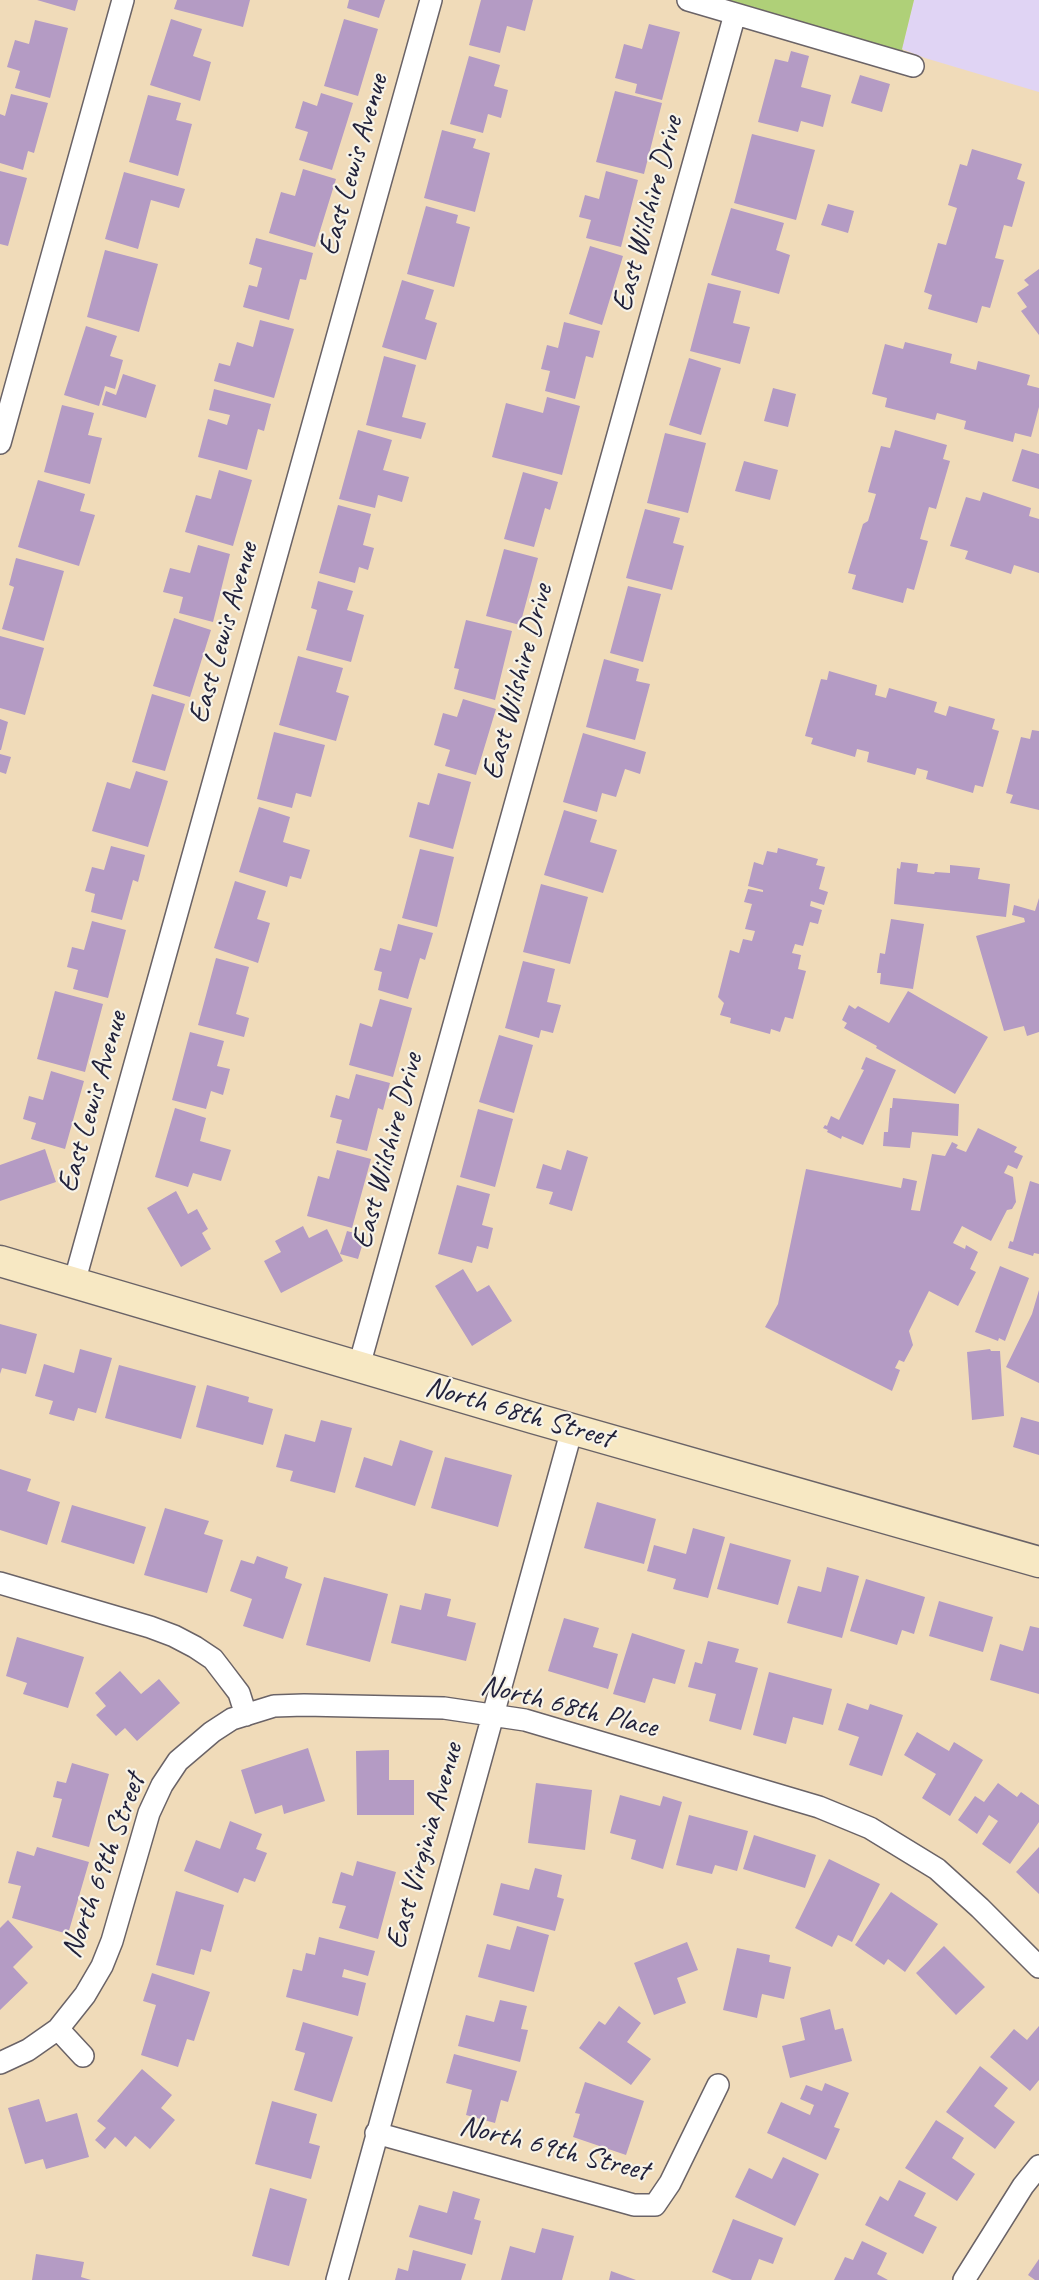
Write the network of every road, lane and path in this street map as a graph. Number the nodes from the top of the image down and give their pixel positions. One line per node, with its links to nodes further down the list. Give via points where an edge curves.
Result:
1 (123, 0): 6 (street)
2 (431, 0): 8 (street, East Lewis Avenue)
3 (688, 0): 4 (street)
4 (735, 14): 5 (street); 9 (street, East Wilshire Drive)
5 (913, 66)
6 (0, 443)
7 (0, 1261): 8 (street, North 68th Street)
8 (74, 1283): 9 (street, North 68th Street)
9 (359, 1366): 10 (street, North 68th Street)
10 (573, 1428): 11 (street, North 68th Street); 14 (street, East Virginia Avenue)
11 (1039, 1562)
12 (0, 1583): 13 (street, via 150,1627 195,1647 213,1659 239,1693)
13 (246, 1715): 14 (street, North 68th Place, via 274,1706 304,1705 444,1708); 16 (street, North 69th Street, via 232,1719 195,1746 178,1761 162,1785 149,1813 102,1966 86,1995)
14 (494, 1716): 15 (street, North 68th Place, via 525,1720 819,1807 862,1825 938,1869); 20 (street, East Virginia Avenue)
15 (1039, 1967)
16 (58, 2029): 17 (street); 18 (street, North 69th Street)
17 (83, 2056)
18 (0, 2063)
19 (718, 2085): 20 (street, North 69th Street, via 670,2183 655,2205 634,2205)
20 (376, 2133): 22 (street, East Virginia Avenue)
21 (1039, 2166): 23 (street)
22 (337, 2280)
23 (963, 2280)

